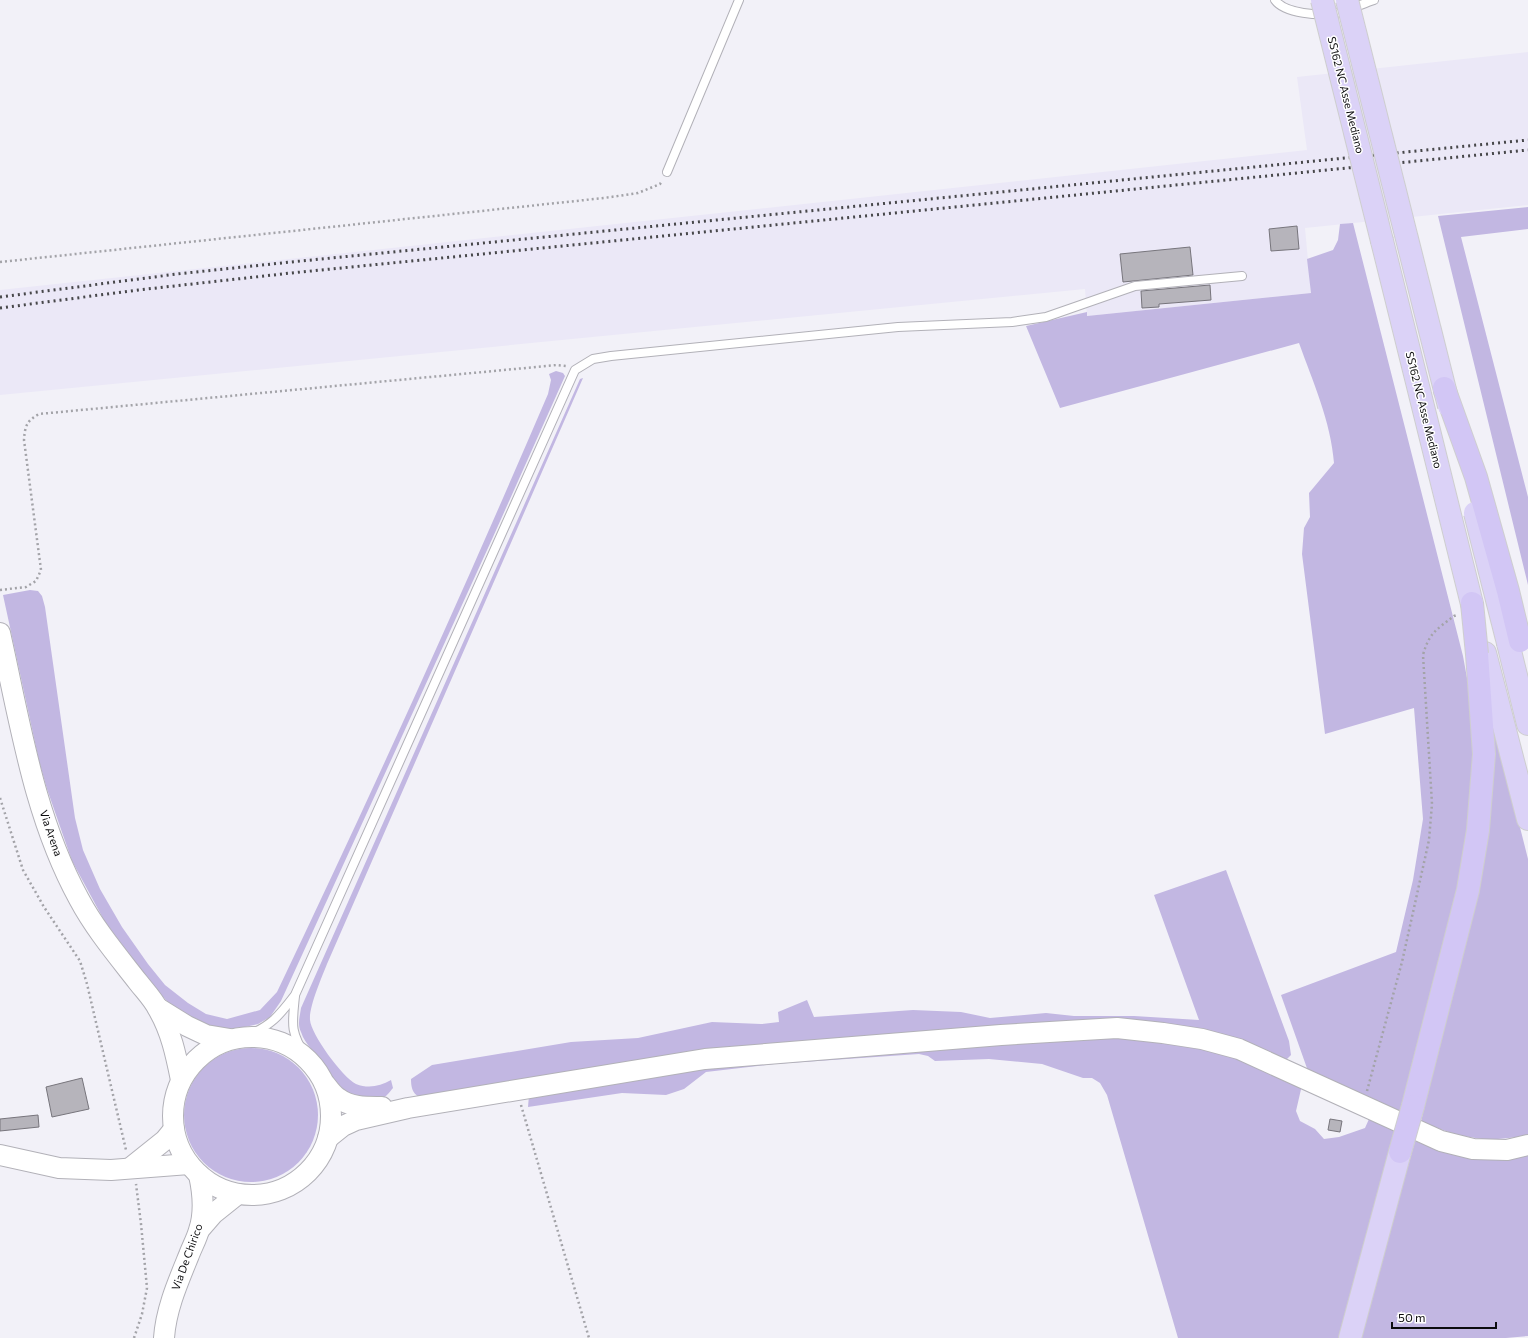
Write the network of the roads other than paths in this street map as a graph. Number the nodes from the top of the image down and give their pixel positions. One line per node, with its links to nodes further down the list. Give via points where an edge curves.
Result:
1 (738, 0): 6 (lane)
2 (1275, 0): 5 (lane, via 1292,10 1310,14 1336,13)
3 (1322, 0): 10 (highway, SS162 NC Asse Mediano, bridge)
4 (1347, 0): 9 (highway, bridge, via 1444,388 1476,477 1508,591)
5 (1374, 0)
6 (667, 172)
7 (1242, 276): 14 (lane, via 1135,286 1046,317 1012,322 898,327 611,356 593,359 575,370)
8 (0, 633): 15 (street, Via Arena, via 31,773 53,845 78,898 103,937)
9 (1514, 642): 11 (highway); 12 (highway)
10 (1481, 653): 13 (highway); 30 (highway, bridge, via 1484,754 1478,830 1468,890)
11 (1528, 672)
12 (1528, 724)
13 (1528, 819)
14 (295, 995): 16 (lane, via 274,1021 260,1030); 17 (lane, via 293,1028 296,1042)
15 (158, 1008): 16 (street, Via Arena, via 206,1035); 18 (street, Via Arena, via 170,1035)
16 (238, 1038): 17 (street, Via Arena, via 262,1037 278,1041); 18 (street, via 218,1044 201,1055)
17 (306, 1057): 19 (street, Via Arena)
18 (181, 1080): 21 (street, via 174,1104)
19 (325, 1084): 20 (street, via 338,1098 358,1106); 22 (street, via 331,1108)
20 (408, 1108): 22 (street, via 356,1120); 23 (street, via 705,1059 1117,1028 1163,1032 1239,1049 1441,1141 1473,1150 1507,1150)
21 (174, 1129): 25 (street); 26 (street, via 179,1147)
22 (328, 1138): 27 (street, via 315,1164 294,1183 267,1194)
23 (1528, 1146)
24 (0, 1155): 25 (street, via 59,1168)
25 (130, 1168): 26 (street)
26 (194, 1169): 27 (street, via 211,1184); 28 (street, Via De Chirico, via 203,1192)
27 (238, 1194): 28 (street, via 213,1214)
28 (200, 1229): 29 (street, Via De Chirico, via 175,1289)
29 (164, 1338)
30 (1350, 1338)

